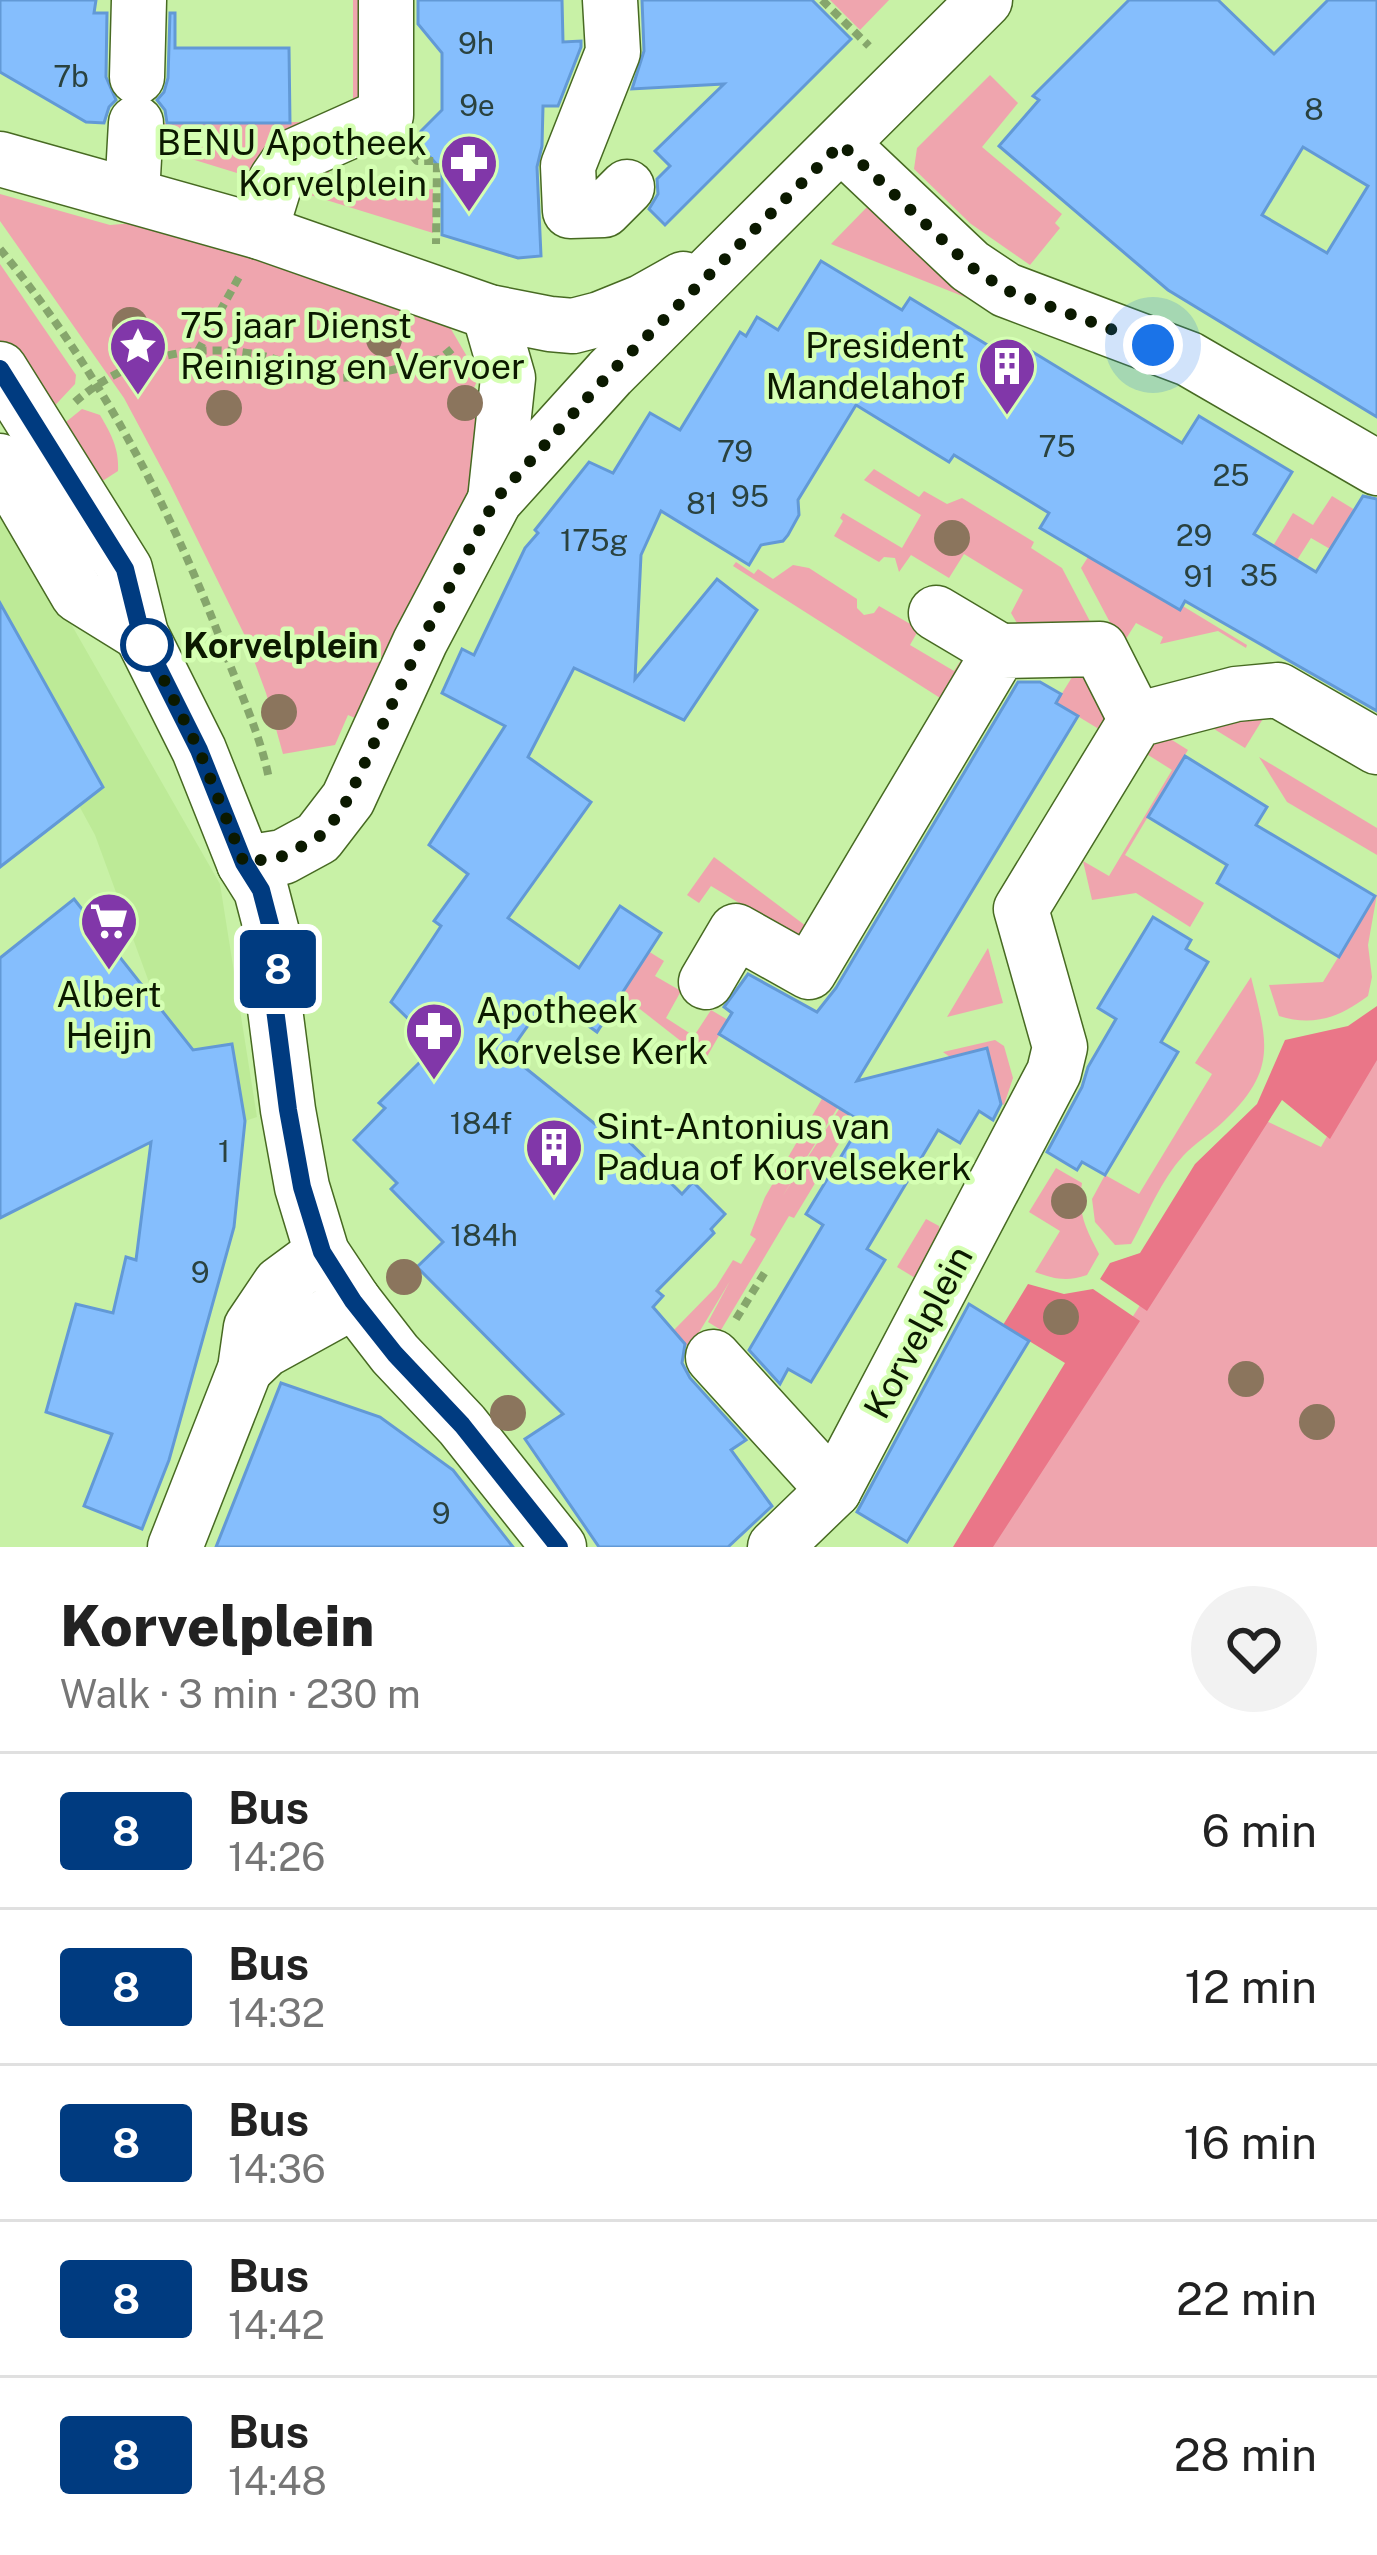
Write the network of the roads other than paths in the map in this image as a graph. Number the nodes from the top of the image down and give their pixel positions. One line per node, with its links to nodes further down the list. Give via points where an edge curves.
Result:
1 (139, 0): 8 (street)
2 (386, 0): 10 (street, via 386,115 292,157 275,180)
3 (610, 0): 7 (street, via 613,52 568,166 570,211 604,210)
4 (985, 0): 5 (street)
5 (841, 144): 9 (street); 14 (street, via 1006,290 1189,359)
6 (4, 163): 8 (street)
7 (627, 187)
8 (132, 194): 10 (street)
9 (758, 225): 11 (street, via 697,271 599,319 572,326); 15 (street)
10 (260, 232): 11 (street)
11 (489, 312): 15 (street, via 508,378)
12 (0, 369): 13 (street)
13 (11, 459): 16 (street)
14 (1377, 468)
15 (495, 500): 21 (street, via 334,820 283,856)
16 (42, 522): 21 (street, via 78,596 141,634)
17 (937, 613): 18 (street)
18 (1000, 651): 19 (street, via 1100,649); 22 (street, via 809,971 736,931)
19 (1136, 720): 20 (street, via 1278,690); 27 (street, Korvelplein, via 1022,909 1060,1047 1054,1072)
20 (1377, 747)
21 (244, 863): 23 (street, via 261,890 279,959 275,1009 295,1148)
22 (706, 982)
23 (322, 1252): 24 (street); 26 (street, via 280,1284 251,1327)
24 (353, 1301): 26 (street); 29 (street)
25 (713, 1357): 27 (street)
26 (244, 1369): 28 (street)
27 (834, 1490): 30 (street, Korvelplein)
28 (175, 1547)
29 (560, 1547)
30 (775, 1547)

